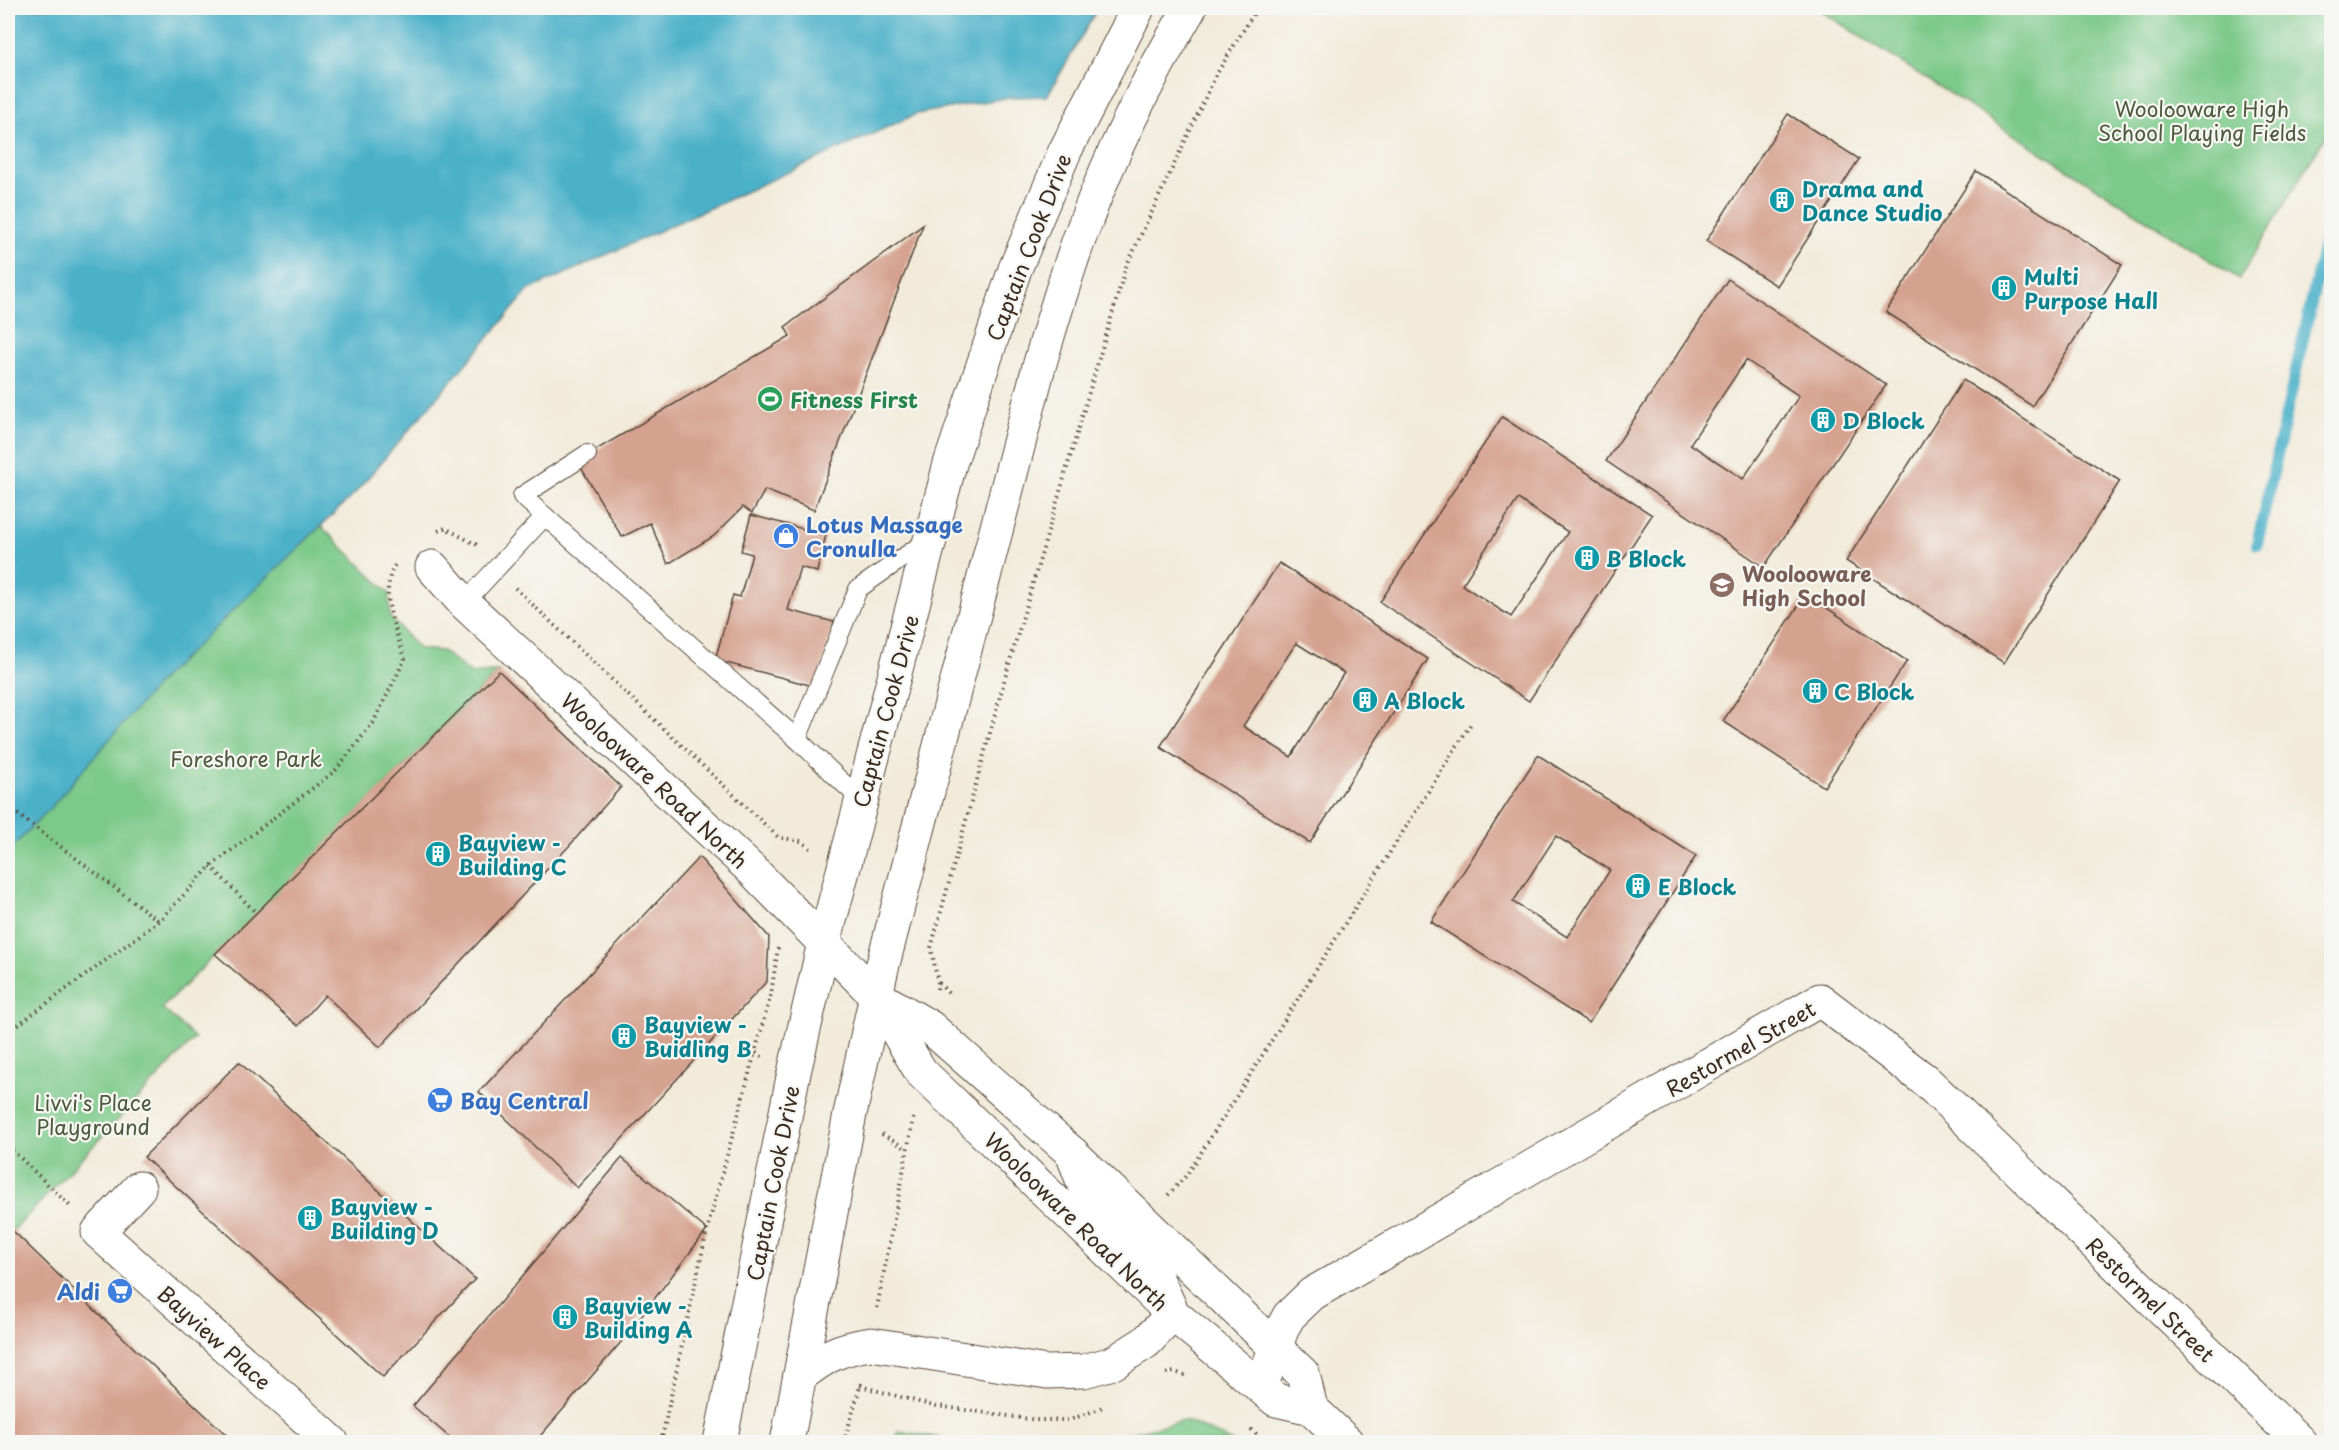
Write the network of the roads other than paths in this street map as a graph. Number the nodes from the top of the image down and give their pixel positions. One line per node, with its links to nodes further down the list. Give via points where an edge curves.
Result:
1 (1138, 8): 5 (street, Captain Cook Drive, via 1065,151 1015,269 967,409)
2 (1190, 8): 11 (street, via 1120,143 1084,225 1059,296)
3 (587, 454): 4 (lane, via 522,496)
4 (545, 516): 7 (lane); 8 (lane)
5 (929, 539): 8 (lane, via 858,589); 9 (street, Captain Cook Drive)
6 (432, 567): 7 (street, Woolooware Road North)
7 (464, 603): 10 (street, Woolooware Road North, via 752,870)
8 (797, 739): 9 (lane)
9 (861, 800): 10 (street, Captain Cook Drive)
10 (824, 943): 11 (street, Woolooware Road North); 20 (street, Captain Cook Drive, via 793,1077)
11 (876, 996): 12 (street, Woolooware Road North, via 930,1027); 14 (street, Woolooware Road North, via 921,1072); 16 (street)
12 (1072, 1153): 14 (street, via 1089,1198 1151,1265); 15 (street, Woolooware Road North)
13 (139, 1188): 19 (street, Bayview Place, via 98,1232)
14 (1173, 1314): 16 (street, via 1146,1342 1113,1362 1084,1371 1047,1372 871,1344 846,1348); 17 (street, Woolooware Road North)
15 (1274, 1346): 17 (street, Restormel Street); 18 (street, Woolooware Road North, via 1303,1374); 23 (street, Restormel Street, via 1290,1316 1312,1294 1820,1000 1926,1081)
16 (800, 1376): 21 (street)
17 (1261, 1388): 18 (street, Woolooware Road North, via 1276,1400)
18 (1311, 1408): 22 (street)
19 (332, 1443)
20 (720, 1443)
21 (787, 1443)
22 (1347, 1443)
23 (2300, 1443)

